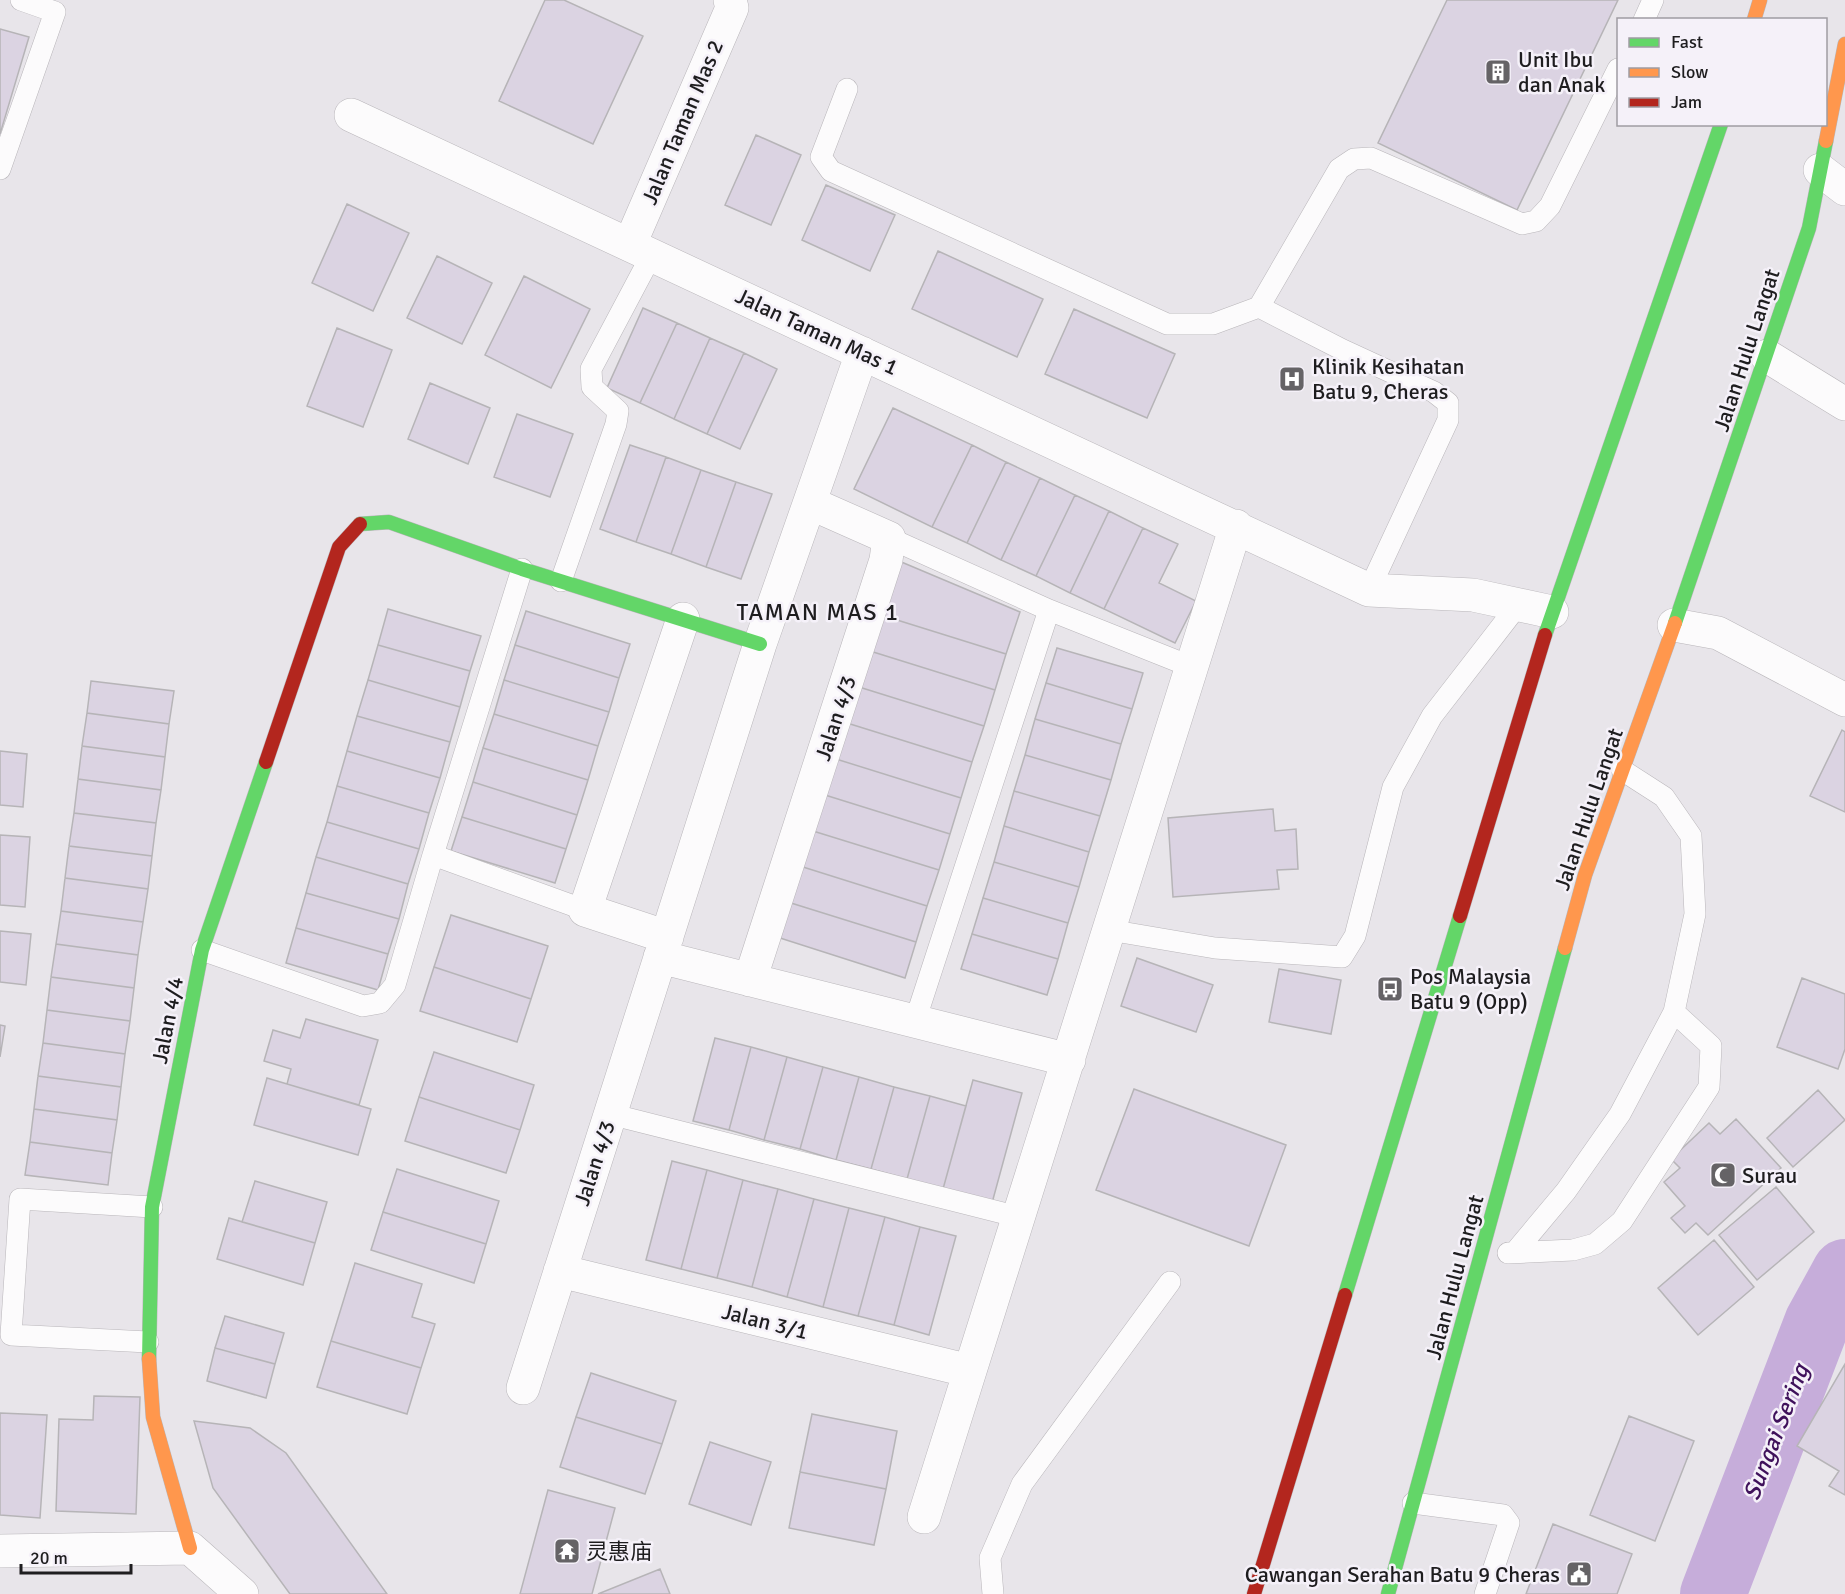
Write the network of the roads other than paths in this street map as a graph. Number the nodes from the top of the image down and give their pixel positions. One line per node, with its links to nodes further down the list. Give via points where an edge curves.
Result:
1 (21, 0): 12 (lane, via 55,12)
2 (730, 0): 14 (street, Jalan Taman Mas 2, via 732,8)
3 (1653, 0): 5 (lane)
4 (1760, 0): 6 (main road)
5 (1645, 18)
6 (1755, 18)
7 (1845, 44): 13 (main road, Jalan Hulu Langat)
8 (1617, 71): 15 (lane, via 1550,206 1536,221 1522,224 1371,158 1354,159 1339,169)
9 (847, 89): 15 (lane, via 821,157 831,171 1167,324 1214,324)
10 (351, 115): 14 (street, Jalan Taman Mas 1)
11 (1720, 126): 27 (main road)
12 (0, 169)
13 (1833, 179): 17 (main road, Jalan Hulu Langat, via 1809,228)
14 (641, 249): 16 (street, Jalan Taman Mas 1); 23 (lane, via 591,369 592,387 618,411)
15 (1259, 307): 24 (lane, via 1434,392 1448,403 1448,420)
16 (862, 353): 19 (street, Jalan 4/3); 20 (street, Jalan Taman Mas 1)
17 (1767, 356): 18 (street); 29 (main road, Jalan Hulu Langat)
18 (1845, 404)
19 (810, 503): 21 (street); 30 (street, Jalan 4/3)
20 (1236, 526): 24 (street, Jalan Taman Mas 1); 31 (street)
21 (889, 538): 26 (lane); 39 (street, Jalan 4/3, via 886,560)
22 (522, 569): 23 (main road); 34 (lane); 38 (main road, Jalan 4/4, via 388,522 361,523 339,547)
23 (561, 581): 28 (main road)
24 (1369, 590): 25 (street, via 1473,596)
25 (1518, 605): 27 (street); 36 (lane, via 1432,716 1393,787 1355,936 1342,957 1215,948)
26 (1049, 610): 31 (lane); 41 (lane)
27 (1552, 612): 59 (main road)
28 (683, 619): 30 (main road); 35 (street)
29 (1674, 625): 32 (street, via 1718,633); 33 (main road, Jalan Hulu Langat)
30 (760, 644): 37 (street, Jalan 4/3)
31 (1192, 667): 36 (street)
32 (1845, 700)
33 (1623, 770): 40 (lane, via 1664,797 1691,836 1695,914); 47 (main road, Jalan Hulu Langat, via 1585,875)
34 (433, 855): 35 (lane); 38 (lane, via 395,985 380,1003 363,1006)
35 (585, 910): 37 (street)
36 (1109, 930): 42 (street)
37 (663, 947): 39 (street); 43 (street, Jalan 4/3)
38 (202, 950): 44 (main road, Jalan 4/4)
39 (750, 980): 41 (street)
40 (1674, 1012): 46 (lane, via 1620,1114 1566,1191); 46 (lane, via 1711,1046 1710,1088 1622,1221 1595,1244 1573,1250)
41 (915, 1021): 42 (street)
42 (1068, 1060): 45 (street)
43 (610, 1114): 45 (lane); 48 (street, Jalan 4/3)
44 (152, 1207): 50 (main road, Jalan 4/4); 50 (lane, via 20,1199 11,1335)
45 (1019, 1217): 51 (street)
46 (1515, 1252): 47 (lane)
47 (1483, 1254): 53 (main road, Jalan Hulu Langat)
48 (560, 1271): 51 (street, Jalan 3/1); 52 (street, Jalan 4/3)
49 (1170, 1282): 58 (lane, via 1022,1484 990,1558)
50 (148, 1342): 55 (main road, Jalan 4/4, via 153,1416)
51 (970, 1371): 54 (street)
52 (523, 1388)
53 (1413, 1503): 60 (main road, Jalan Hulu Langat); 61 (lane, via 1503,1515 1509,1523)
54 (924, 1517)
55 (190, 1548): 56 (street); 57 (street)
56 (0, 1551)
57 (242, 1594)
58 (993, 1594)
59 (1254, 1594)
60 (1388, 1594)
61 (1485, 1594)

